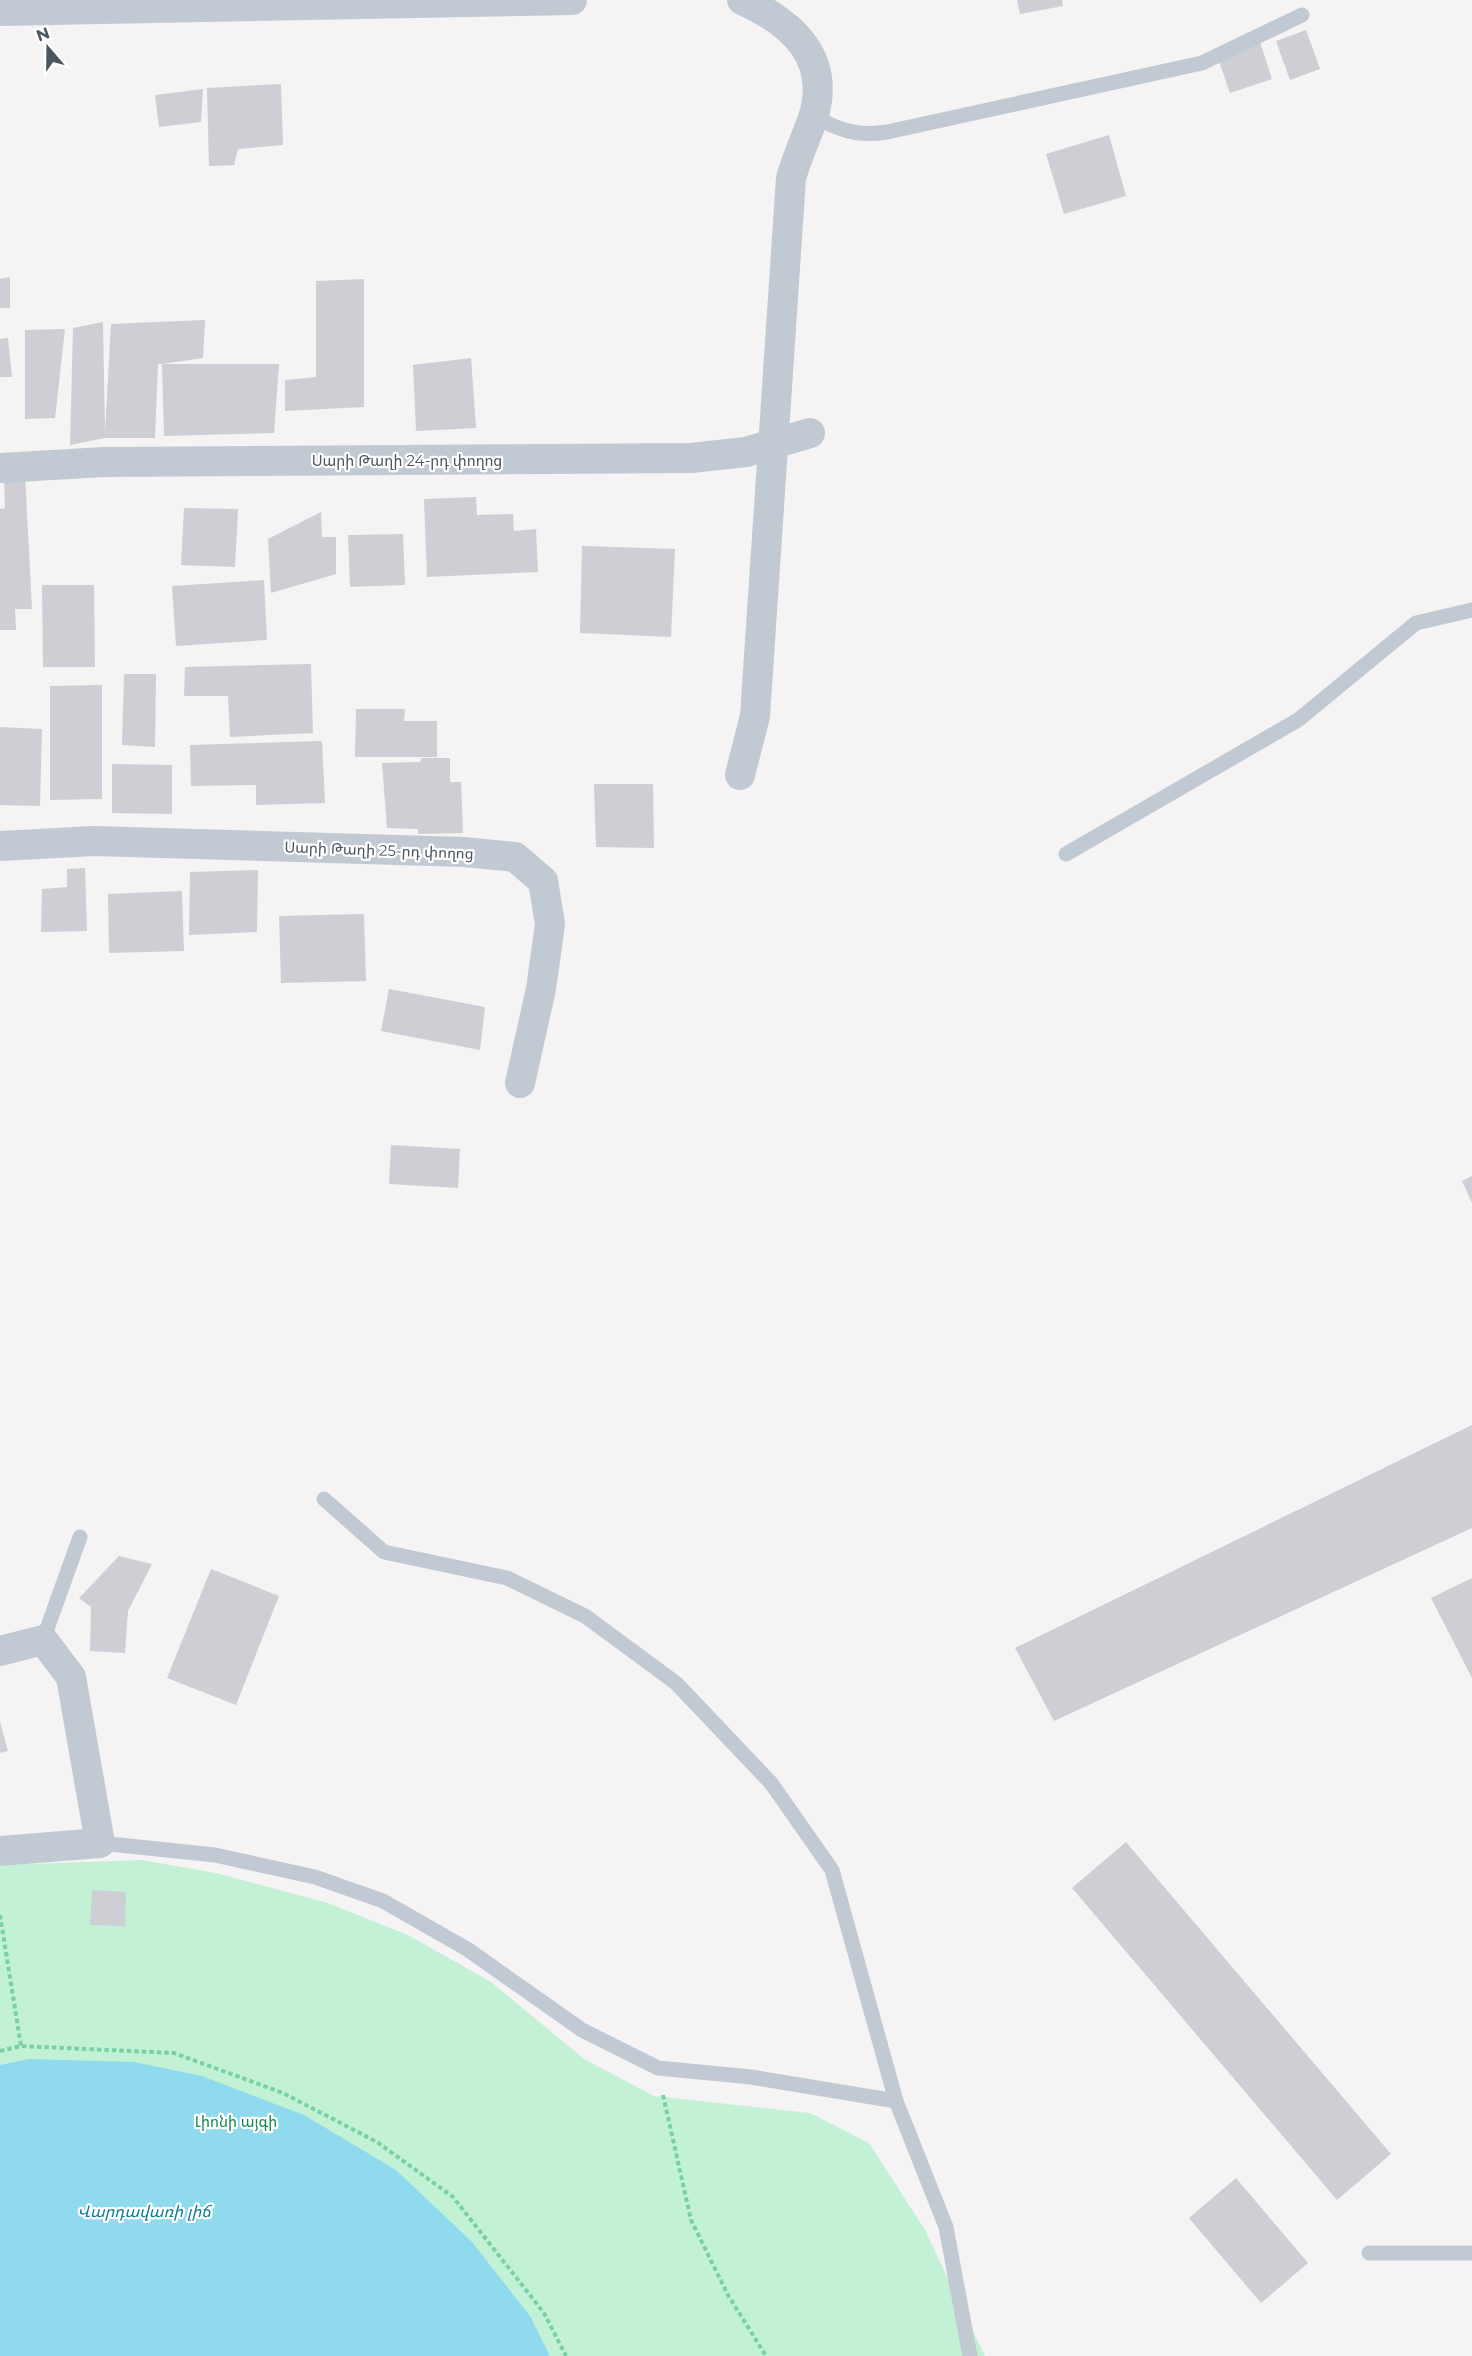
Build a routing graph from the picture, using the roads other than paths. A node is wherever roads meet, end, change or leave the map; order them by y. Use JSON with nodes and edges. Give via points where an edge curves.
{"nodes":[{"id":1,"x":572,"y":0,"type":"edge"},
{"id":2,"x":742,"y":0,"type":"edge"},
{"id":3,"x":0,"y":11,"type":"edge"},
{"id":4,"x":1302,"y":15,"type":"dead end"},
{"id":5,"x":813,"y":116,"type":"junction"},
{"id":6,"x":810,"y":433,"type":"dead end"},
{"id":7,"x":772,"y":444,"type":"junction"},
{"id":8,"x":0,"y":468,"type":"edge"},
{"id":9,"x":1472,"y":610,"type":"edge"},
{"id":10,"x":740,"y":775,"type":"dead end"},
{"id":11,"x":0,"y":846,"type":"edge"},
{"id":12,"x":1066,"y":854,"type":"dead end"},
{"id":13,"x":520,"y":1083,"type":"dead end"},
{"id":14,"x":324,"y":1499,"type":"dead end"},
{"id":15,"x":80,"y":1537,"type":"dead end"},
{"id":16,"x":43,"y":1640,"type":"junction"},
{"id":17,"x":0,"y":1651,"type":"edge"},
{"id":18,"x":100,"y":1843,"type":"junction"},
{"id":19,"x":0,"y":1851,"type":"edge"},
{"id":20,"x":896,"y":2101,"type":"junction"},
{"id":21,"x":1369,"y":2253,"type":"dead end"},
{"id":22,"x":1472,"y":2253,"type":"edge"},
{"id":23,"x":970,"y":2356,"type":"edge"}],
"edges":[{"from":1,"to":3,"type":"street"},
{"from":2,"to":5,"type":"street","via":[[784,22],[803,43],[812,61],[815,81]]},
{"from":4,"to":5,"type":"lane","via":[[1202,63],[887,132],[856,134]]},
{"from":5,"to":7,"type":"street","via":[[790,178]]},
{"from":6,"to":7,"type":"street","name":"Սարի Թաղի 24-րդ փողոց"},
{"from":7,"to":8,"type":"street","name":"Սարի Թաղի 24-րդ փողոց","via":[[746,452],[691,458],[104,462]]},
{"from":7,"to":10,"type":"street","via":[[755,716]]},
{"from":9,"to":12,"type":"lane","via":[[1416,622],[1298,720]]},
{"from":11,"to":13,"type":"street","name":"Սարի Թաղի 25-րդ փողոց","via":[[94,841],[348,847],[515,857],[543,881],[550,924],[541,989]]},
{"from":14,"to":20,"type":"lane","via":[[384,1552],[507,1578],[585,1616],[676,1683],[771,1783],[832,1870]]},
{"from":15,"to":16,"type":"lane"},
{"from":16,"to":17,"type":"street"},
{"from":16,"to":18,"type":"street","via":[[71,1677]]},
{"from":18,"to":19,"type":"street"},
{"from":18,"to":20,"type":"lane","via":[[215,1856],[315,1877],[384,1901],[466,1949],[582,2030],[658,2068],[751,2077]]},
{"from":20,"to":23,"type":"lane","via":[[945,2227]]},
{"from":21,"to":22,"type":"lane"}]}
